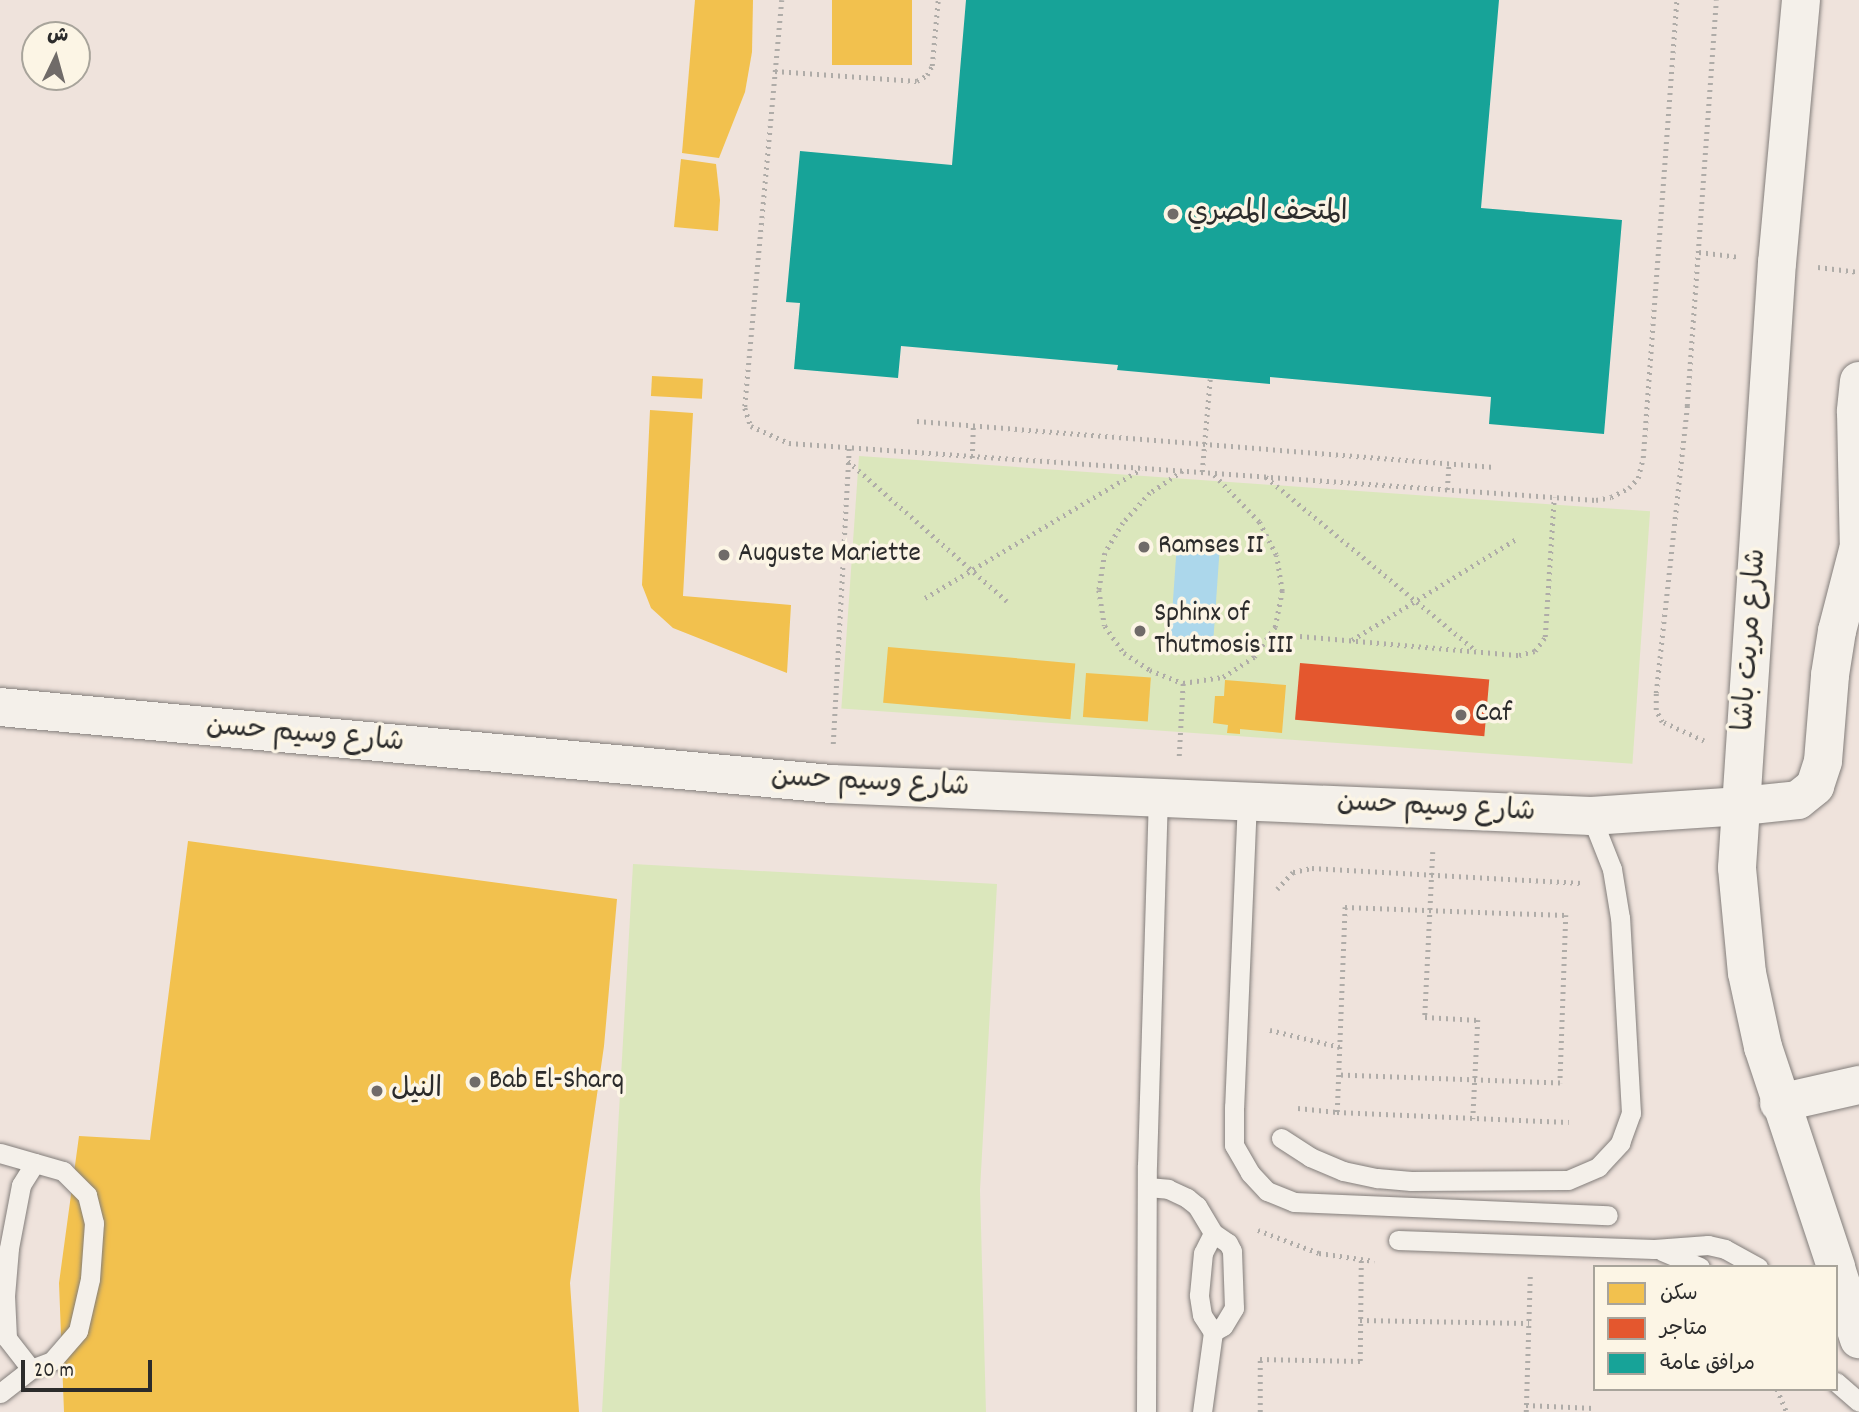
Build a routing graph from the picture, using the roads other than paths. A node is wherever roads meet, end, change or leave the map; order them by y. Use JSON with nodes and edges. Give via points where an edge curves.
{"nodes":[{"id":1,"x":1801,"y":0,"type":"edge"},
{"id":2,"x":1859,"y":381,"type":"edge"},
{"id":3,"x":1858,"y":550,"type":"edge"},
{"id":4,"x":1859,"y":556,"type":"edge"},
{"id":5,"x":0,"y":707,"type":"edge"},
{"id":6,"x":1168,"y":798,"type":"junction"},
{"id":7,"x":1247,"y":800,"type":"junction"},
{"id":8,"x":1742,"y":806,"type":"junction"},
{"id":9,"x":1591,"y":817,"type":"junction"},
{"id":10,"x":1859,"y":1085,"type":"edge"},
{"id":11,"x":1779,"y":1103,"type":"junction"},
{"id":12,"x":1282,"y":1138,"type":"dead end"},
{"id":13,"x":0,"y":1153,"type":"edge"},
{"id":14,"x":35,"y":1163,"type":"junction"},
{"id":15,"x":1147,"y":1187,"type":"junction"},
{"id":16,"x":1608,"y":1215,"type":"dead end"},
{"id":17,"x":1213,"y":1233,"type":"junction"},
{"id":18,"x":1398,"y":1240,"type":"dead end"},
{"id":19,"x":1654,"y":1249,"type":"junction"},
{"id":20,"x":1695,"y":1265,"type":"edge"},
{"id":21,"x":1754,"y":1265,"type":"edge"},
{"id":22,"x":1831,"y":1265,"type":"edge"},
{"id":23,"x":1838,"y":1284,"type":"edge"},
{"id":24,"x":1213,"y":1332,"type":"junction"},
{"id":25,"x":1859,"y":1339,"type":"edge"},
{"id":26,"x":31,"y":1369,"type":"junction"},
{"id":27,"x":1838,"y":1384,"type":"edge"},
{"id":28,"x":0,"y":1394,"type":"edge"},
{"id":29,"x":1859,"y":1402,"type":"edge"},
{"id":30,"x":1146,"y":1412,"type":"edge"},
{"id":31,"x":1202,"y":1412,"type":"edge"}],
"edges":[{"from":1,"to":8,"type":"main road","name":"شارع مريت باشا","via":[[1776,276]]},
{"from":2,"to":3,"type":"main road"},
{"from":3,"to":4,"type":"main road"},
{"from":3,"to":8,"type":"main road","name":"شارع وسيم حسن","via":[[1837,631],[1823,761],[1815,786],[1798,800]]},
{"from":5,"to":6,"type":"main road","name":"شارع وسيم حسن","via":[[832,784]]},
{"from":6,"to":7,"type":"main road","name":"شارع وسيم حسن"},
{"from":6,"to":15,"type":"lane"},
{"from":7,"to":9,"type":"main road","name":"شارع وسيم حسن"},
{"from":7,"to":16,"type":"lane","via":[[1234,1145],[1250,1173],[1267,1191],[1294,1202]]},
{"from":8,"to":9,"type":"main road","name":"شارع وسيم حسن"},
{"from":8,"to":11,"type":"main road","name":"شارع مريت باشا","via":[[1737,868],[1740,920],[1760,1035]]},
{"from":9,"to":12,"type":"lane","via":[[1612,869],[1620,918],[1631,1113],[1620,1143],[1598,1167],[1568,1180],[1400,1180],[1343,1171]]},
{"from":10,"to":11,"type":"main road"},
{"from":11,"to":22,"type":"main road","name":"شارع مريت باشا"},
{"from":13,"to":14,"type":"lane"},
{"from":14,"to":26,"type":"lane","via":[[21,1185],[5,1296],[7,1338]]},
{"from":14,"to":26,"type":"lane","via":[[63,1171],[87,1195],[94,1223],[90,1279],[78,1331],[52,1360]]},
{"from":15,"to":17,"type":"lane","via":[[1168,1189],[1187,1198]]},
{"from":15,"to":30,"type":"lane"},
{"from":17,"to":24,"type":"lane","via":[[1203,1253],[1199,1295],[1202,1315]]},
{"from":17,"to":24,"type":"lane","via":[[1232,1251],[1234,1297],[1230,1318]]},
{"from":18,"to":19,"type":"lane"},
{"from":19,"to":20,"type":"lane"},
{"from":19,"to":21,"type":"lane","via":[[1708,1245]]},
{"from":23,"to":25,"type":"main road","name":"شارع مريت باشا"},
{"from":24,"to":31,"type":"lane"},
{"from":26,"to":28,"type":"lane"},
{"from":27,"to":29,"type":"lane"}]}
